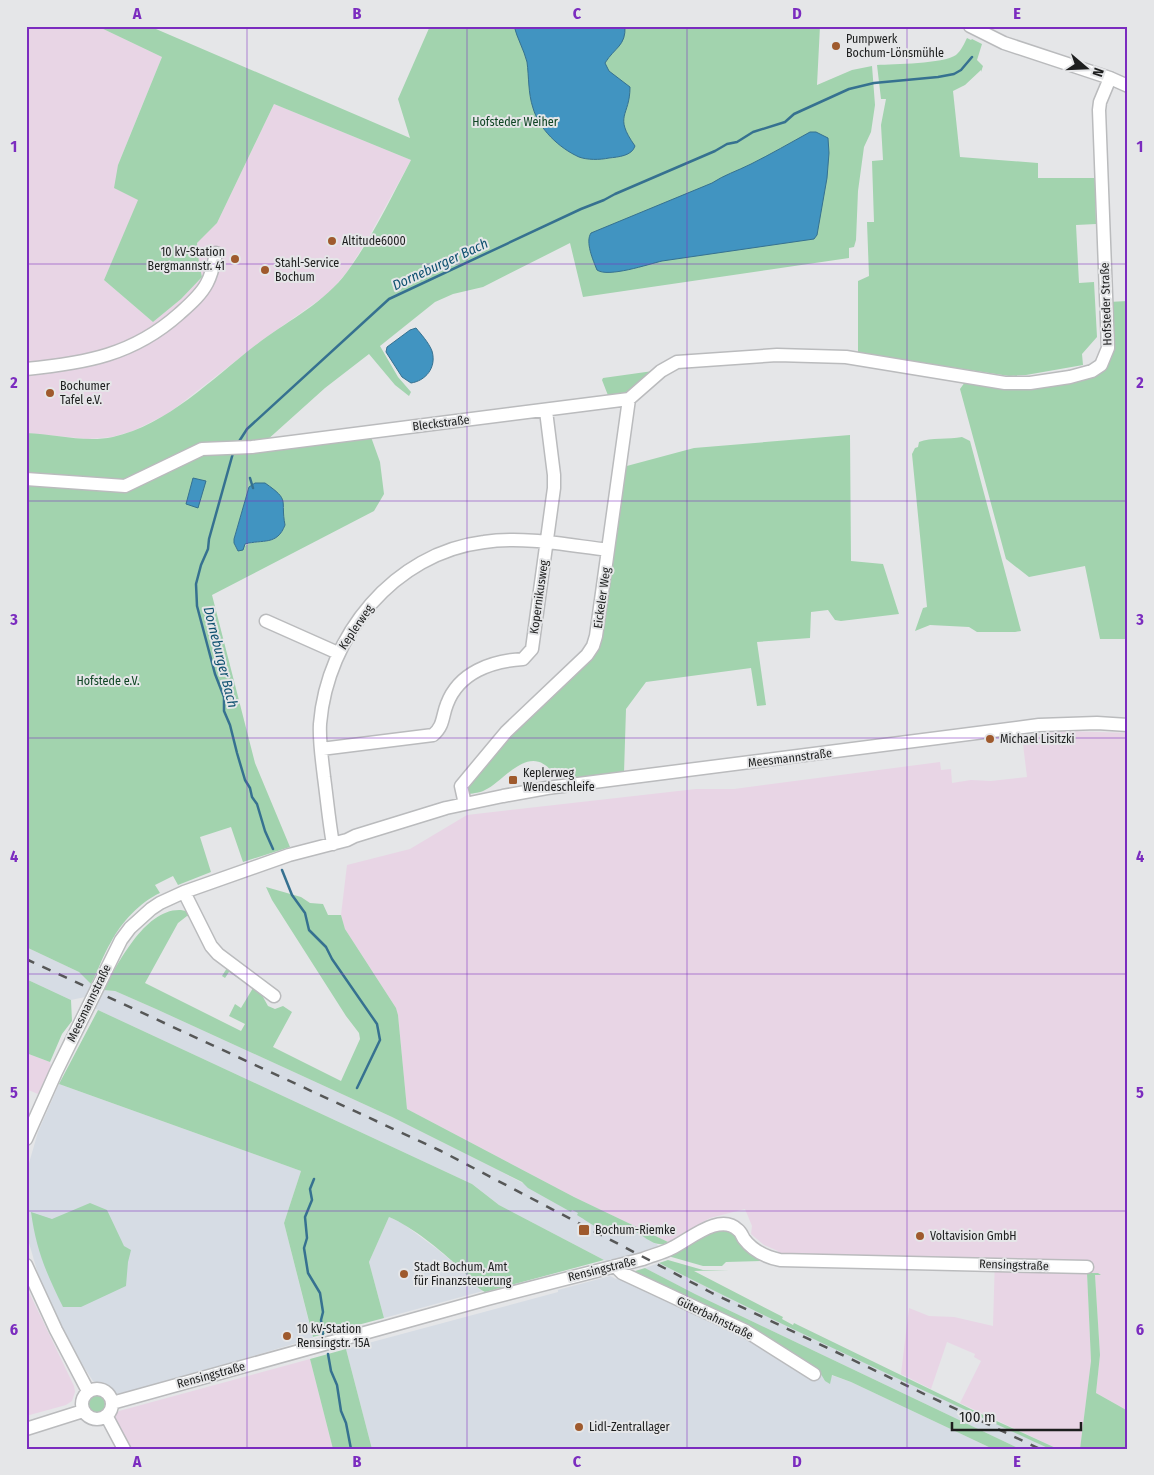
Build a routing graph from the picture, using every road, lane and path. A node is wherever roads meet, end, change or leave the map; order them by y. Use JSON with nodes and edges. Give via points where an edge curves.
{"nodes":[{"id":1,"x":970,"y":26,"type":"edge"},
{"id":2,"x":1110,"y":78,"type":"junction"},
{"id":3,"x":1128,"y":86,"type":"edge"},
{"id":4,"x":216,"y":253,"type":"dead end"},
{"id":5,"x":26,"y":369,"type":"edge"},
{"id":6,"x":629,"y":399,"type":"junction"},
{"id":7,"x":546,"y":411,"type":"junction"},
{"id":8,"x":26,"y":479,"type":"edge"},
{"id":9,"x":546,"y":542,"type":"junction"},
{"id":10,"x":608,"y":550,"type":"junction"},
{"id":11,"x":266,"y":621,"type":"dead end"},
{"id":12,"x":338,"y":653,"type":"junction"},
{"id":13,"x":1128,"y":725,"type":"edge"},
{"id":14,"x":321,"y":750,"type":"junction"},
{"id":15,"x":460,"y":806,"type":"junction"},
{"id":16,"x":333,"y":844,"type":"junction"},
{"id":17,"x":184,"y":892,"type":"junction"},
{"id":18,"x":274,"y":996,"type":"dead end"},
{"id":19,"x":26,"y":1138,"type":"edge"},
{"id":20,"x":26,"y":1265,"type":"edge"},
{"id":21,"x":615,"y":1266,"type":"junction"},
{"id":22,"x":1087,"y":1267,"type":"dead end"},
{"id":23,"x":814,"y":1374,"type":"dead end"},
{"id":24,"x":88,"y":1391,"type":"junction"},
{"id":25,"x":112,"y":1402,"type":"junction"},
{"id":26,"x":83,"y":1411,"type":"junction"},
{"id":27,"x":107,"y":1417,"type":"junction"},
{"id":28,"x":26,"y":1429,"type":"edge"},
{"id":29,"x":124,"y":1449,"type":"edge"}],
"edges":[{"from":1,"to":2,"type":"street","via":[[1004,43]]},
{"from":2,"to":3,"type":"street"},
{"from":2,"to":6,"type":"street","name":"Hofsteder Straße","via":[[1099,110],[1108,348],[1101,365],[1070,377],[1004,383],[851,358],[777,354],[676,362]]},
{"from":4,"to":5,"type":"street","via":[[209,281],[203,289],[172,321],[148,337],[124,350],[90,360]]},
{"from":6,"to":7,"type":"street","name":"Bleckstraße"},
{"from":6,"to":10,"type":"street","name":"Eickeler Weg"},
{"from":7,"to":8,"type":"street","name":"Bleckstraße","via":[[252,447],[202,449],[125,486]]},
{"from":7,"to":9,"type":"street","name":"Kopernikusweg","via":[[554,475]]},
{"from":9,"to":10,"type":"street","name":"Keplerweg"},
{"from":9,"to":12,"type":"street","name":"Keplerweg","via":[[484,542],[457,547],[433,557],[382,591],[363,612]]},
{"from":9,"to":14,"type":"street","name":"Kopernikusweg","via":[[532,649],[523,658],[492,664],[466,678],[447,702],[440,729],[433,735]]},
{"from":10,"to":15,"type":"street","name":"Eickeler Weg","via":[[593,646],[506,732],[461,786]]},
{"from":11,"to":12,"type":"street"},
{"from":12,"to":14,"type":"street","name":"Keplerweg","via":[[324,700]]},
{"from":13,"to":15,"type":"street","name":"Meesmannstraße","via":[[1040,725],[547,788]]},
{"from":14,"to":16,"type":"street","name":"Keplerweg"},
{"from":15,"to":16,"type":"street","name":"Meesmannstraße"},
{"from":16,"to":17,"type":"street","name":"Meesmannstraße","via":[[289,855]]},
{"from":17,"to":18,"type":"street","via":[[218,954]]},
{"from":17,"to":19,"type":"street","name":"Meesmannstraße","via":[[151,909],[121,940]]},
{"from":20,"to":24,"type":"street"},
{"from":21,"to":22,"type":"street","name":"Rensingstraße","via":[[664,1252],[707,1228],[724,1224],[739,1230],[755,1250],[780,1260]]},
{"from":21,"to":23,"type":"street","name":"Güterbahnstraße","via":[[622,1273],[746,1331]]},
{"from":21,"to":25,"type":"street","name":"Rensingstraße"},
{"from":24,"to":25,"type":"street","via":[[103,1390]]},
{"from":24,"to":26,"type":"street","via":[[82,1400]]},
{"from":25,"to":27,"type":"street"},
{"from":26,"to":27,"type":"street","via":[[92,1419]]},
{"from":26,"to":28,"type":"street"},
{"from":27,"to":29,"type":"street"}]}
